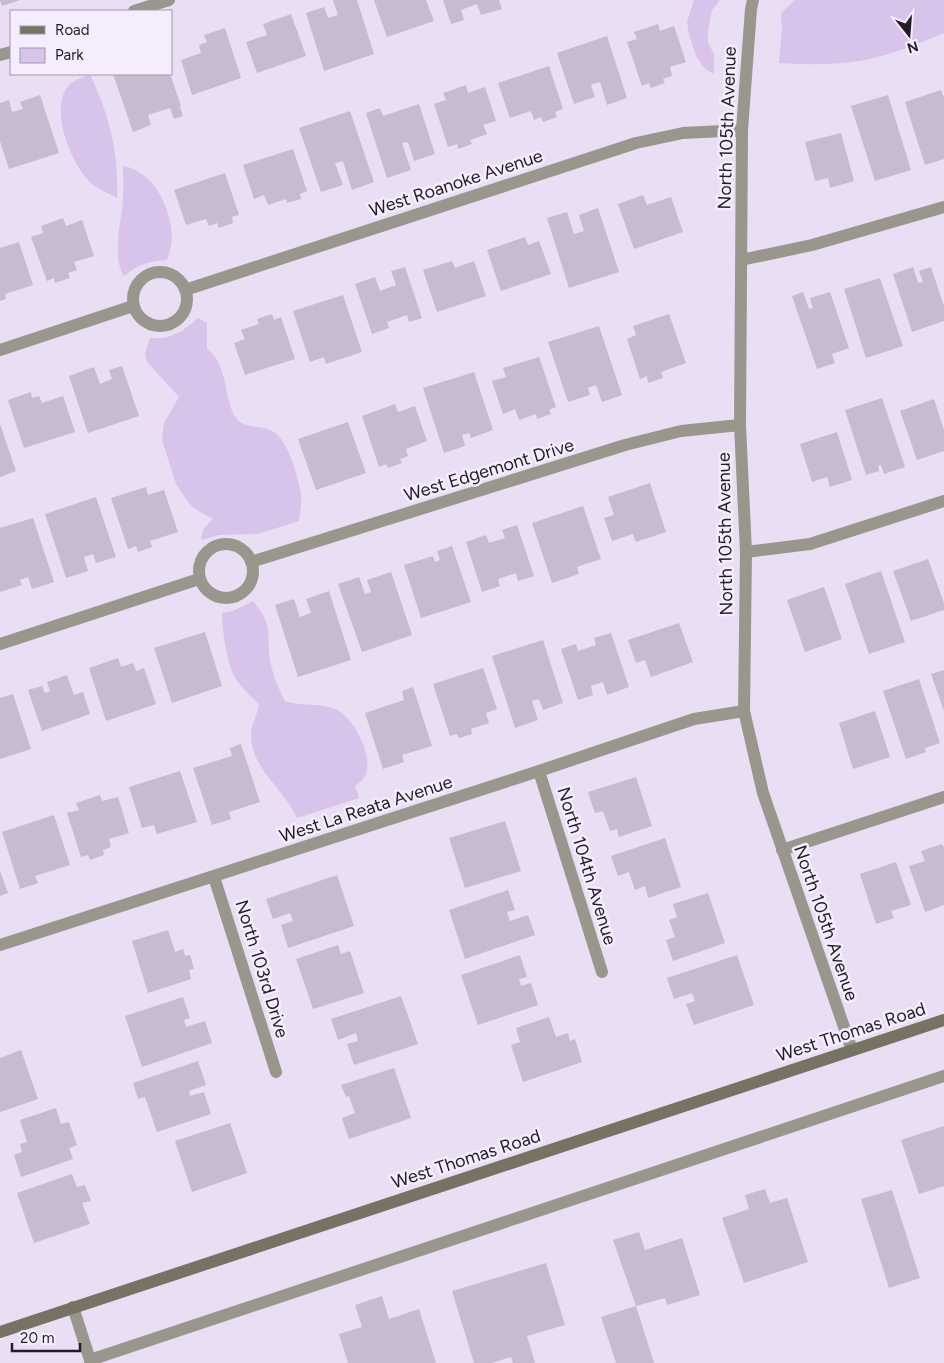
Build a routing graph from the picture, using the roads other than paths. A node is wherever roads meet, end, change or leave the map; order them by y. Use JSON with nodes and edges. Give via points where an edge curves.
{"nodes":[{"id":1,"x":168,"y":0,"type":"edge"},
{"id":2,"x":753,"y":0,"type":"edge"},
{"id":3,"x":137,"y":10,"type":"edge"},
{"id":4,"x":742,"y":130,"type":"junction"},
{"id":5,"x":944,"y":207,"type":"edge"},
{"id":6,"x":740,"y":260,"type":"junction"},
{"id":7,"x":185,"y":290,"type":"junction"},
{"id":8,"x":134,"y":306,"type":"junction"},
{"id":9,"x":0,"y":350,"type":"edge"},
{"id":10,"x":740,"y":425,"type":"junction"},
{"id":11,"x":944,"y":501,"type":"edge"},
{"id":12,"x":746,"y":552,"type":"junction"},
{"id":13,"x":251,"y":562,"type":"junction"},
{"id":14,"x":199,"y":579,"type":"junction"},
{"id":15,"x":0,"y":644,"type":"edge"},
{"id":16,"x":744,"y":711,"type":"junction"},
{"id":17,"x":539,"y":772,"type":"junction"},
{"id":18,"x":944,"y":797,"type":"edge"},
{"id":19,"x":782,"y":850,"type":"junction"},
{"id":20,"x":214,"y":877,"type":"junction"},
{"id":21,"x":0,"y":945,"type":"edge"},
{"id":22,"x":602,"y":972,"type":"dead end"},
{"id":23,"x":944,"y":1020,"type":"edge"},
{"id":24,"x":852,"y":1050,"type":"junction"},
{"id":25,"x":276,"y":1072,"type":"dead end"},
{"id":26,"x":944,"y":1076,"type":"edge"},
{"id":27,"x":74,"y":1307,"type":"junction"},
{"id":28,"x":0,"y":1332,"type":"edge"},
{"id":29,"x":91,"y":1362,"type":"edge"}],
"edges":[{"from":1,"to":3,"type":"street"},
{"from":2,"to":4,"type":"street","name":"North 105th Avenue"},
{"from":4,"to":6,"type":"street","name":"North 105th Avenue"},
{"from":4,"to":7,"type":"street","name":"West Roanoke Avenue","via":[[682,133],[636,142]]},
{"from":5,"to":6,"type":"street","via":[[812,245]]},
{"from":6,"to":10,"type":"street","name":"North 105th Avenue"},
{"from":7,"to":8,"type":"street","via":[[174,276],[156,272],[147,275],[134,288]]},
{"from":7,"to":8,"type":"street","via":[[186,306],[182,314],[168,324],[151,324],[137,314]]},
{"from":8,"to":9,"type":"street"},
{"from":10,"to":12,"type":"street","name":"North 105th Avenue"},
{"from":10,"to":13,"type":"street","name":"West Edgemont Drive","via":[[681,431],[625,445]]},
{"from":11,"to":12,"type":"street","via":[[810,544]]},
{"from":12,"to":16,"type":"street","name":"North 105th Avenue"},
{"from":13,"to":14,"type":"street","via":[[235,546],[223,544],[203,556]]},
{"from":13,"to":14,"type":"street","via":[[253,573],[246,589],[230,598],[211,594]]},
{"from":14,"to":15,"type":"street"},
{"from":16,"to":17,"type":"street","name":"West La Reata Avenue","via":[[694,720]]},
{"from":16,"to":19,"type":"street","name":"North 105th Avenue","via":[[763,793]]},
{"from":17,"to":20,"type":"street","name":"West La Reata Avenue"},
{"from":17,"to":22,"type":"street","name":"North 104th Avenue"},
{"from":18,"to":19,"type":"street"},
{"from":19,"to":24,"type":"street","name":"North 105th Avenue"},
{"from":20,"to":21,"type":"street","name":"West La Reata Avenue"},
{"from":20,"to":25,"type":"street","name":"North 103rd Drive"},
{"from":23,"to":24,"type":"main road","name":"West Thomas Road"},
{"from":24,"to":27,"type":"main road","name":"West Thomas Road"},
{"from":26,"to":29,"type":"street"},
{"from":27,"to":28,"type":"main road","name":"West Thomas Road"},
{"from":27,"to":29,"type":"street"}]}
